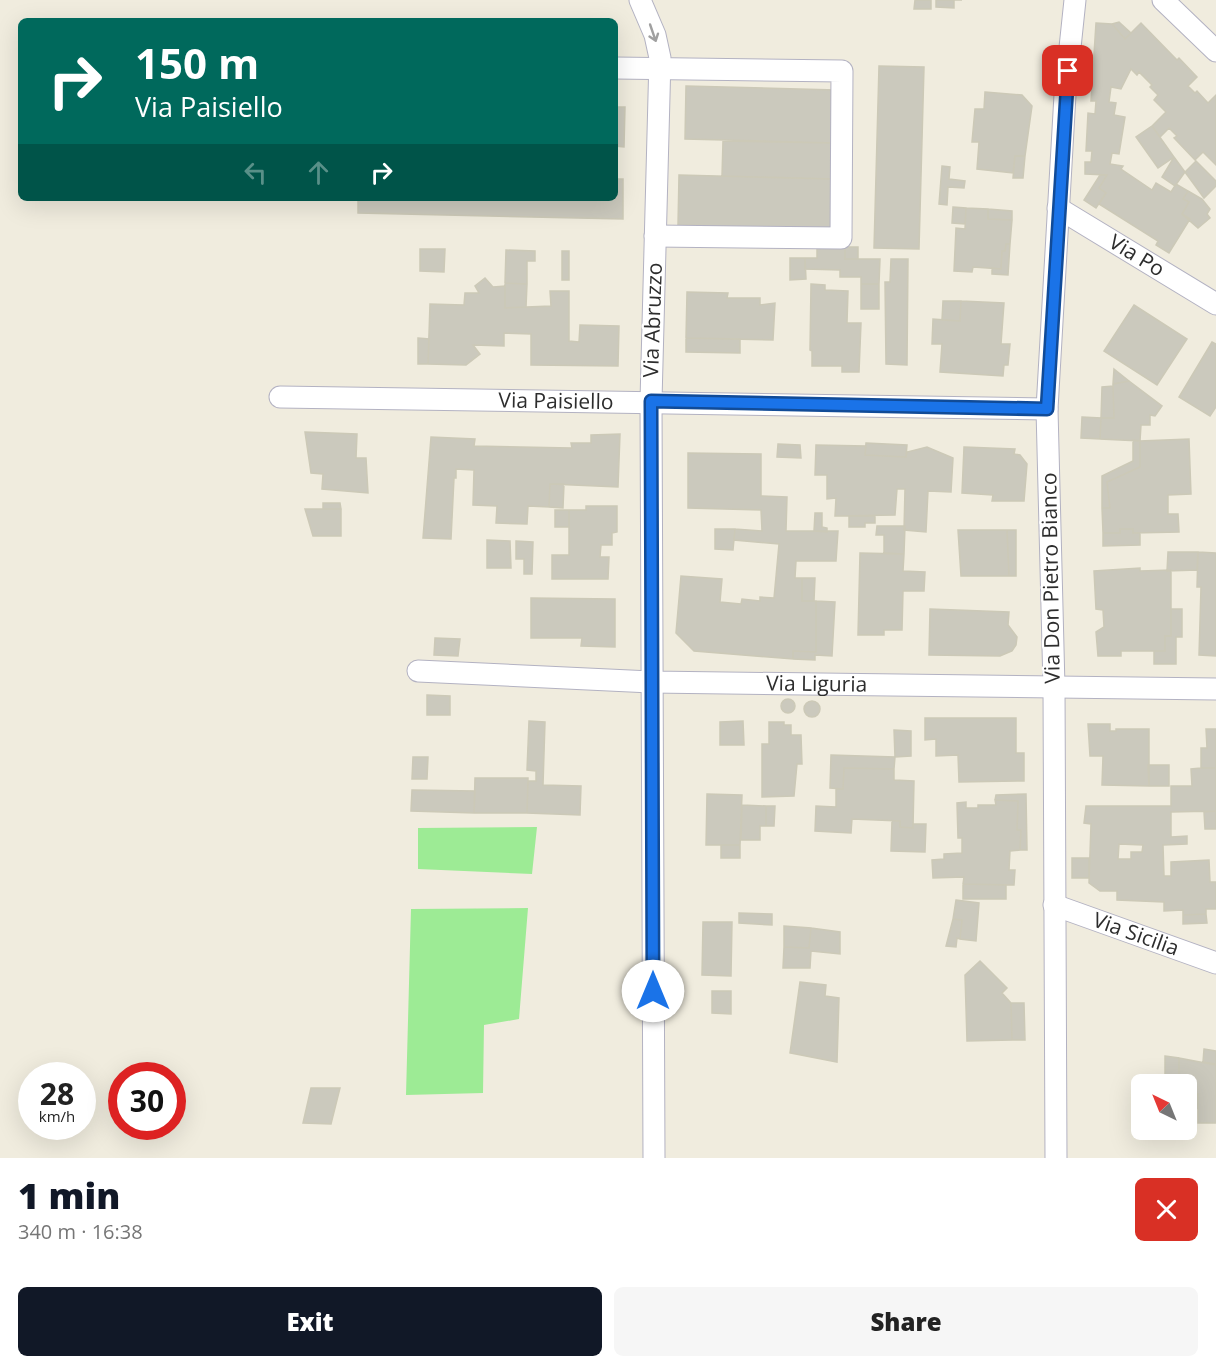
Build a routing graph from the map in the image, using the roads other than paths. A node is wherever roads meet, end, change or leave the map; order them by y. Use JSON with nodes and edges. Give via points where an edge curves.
{"nodes":[{"id":1,"x":640,"y":0,"type":"edge"},
{"id":2,"x":1075,"y":0,"type":"edge"},
{"id":3,"x":1163,"y":0,"type":"edge"},
{"id":4,"x":1216,"y":51,"type":"edge"},
{"id":5,"x":660,"y":67,"type":"junction"},
{"id":6,"x":618,"y":68,"type":"edge"},
{"id":7,"x":1058,"y":208,"type":"junction"},
{"id":8,"x":655,"y":236,"type":"junction"},
{"id":9,"x":1216,"y":304,"type":"edge"},
{"id":10,"x":280,"y":397,"type":"dead end"},
{"id":11,"x":651,"y":401,"type":"junction"},
{"id":12,"x":1047,"y":409,"type":"junction"},
{"id":13,"x":418,"y":671,"type":"dead end"},
{"id":14,"x":651,"y":681,"type":"junction"},
{"id":15,"x":1054,"y":687,"type":"junction"},
{"id":16,"x":1216,"y":689,"type":"edge"},
{"id":17,"x":1054,"y":905,"type":"junction"},
{"id":18,"x":1216,"y":963,"type":"edge"},
{"id":19,"x":654,"y":1158,"type":"edge"},
{"id":20,"x":1056,"y":1158,"type":"edge"}],
"edges":[{"from":1,"to":5,"type":"street","name":"Via Abruzzo","one_way":true,"via":[[655,35]]},
{"from":2,"to":7,"type":"street","name":"Via Don Pietro Bianco"},
{"from":3,"to":4,"type":"street"},
{"from":5,"to":6,"type":"street"},
{"from":5,"to":8,"type":"street","name":"Via Abruzzo"},
{"from":5,"to":8,"type":"street","via":[[842,71],[841,238]]},
{"from":7,"to":9,"type":"street","name":"Via Po"},
{"from":7,"to":12,"type":"street","name":"Via Don Pietro Bianco"},
{"from":8,"to":11,"type":"street","name":"Via Abruzzo"},
{"from":10,"to":11,"type":"street","name":"Via Paisiello"},
{"from":11,"to":12,"type":"street","name":"Via Paisiello"},
{"from":11,"to":14,"type":"street","name":"Via Abruzzo"},
{"from":12,"to":15,"type":"street","name":"Via Don Pietro Bianco"},
{"from":13,"to":14,"type":"street","name":"Via Liguria"},
{"from":14,"to":15,"type":"street","name":"Via Liguria"},
{"from":14,"to":19,"type":"street","name":"Via Abruzzo"},
{"from":15,"to":16,"type":"street","name":"Via Liguria"},
{"from":15,"to":17,"type":"street","name":"Via Don Pietro Bianco"},
{"from":17,"to":18,"type":"street","name":"Via Sicilia"},
{"from":17,"to":20,"type":"street","name":"Via Don Pietro Bianco"}]}
